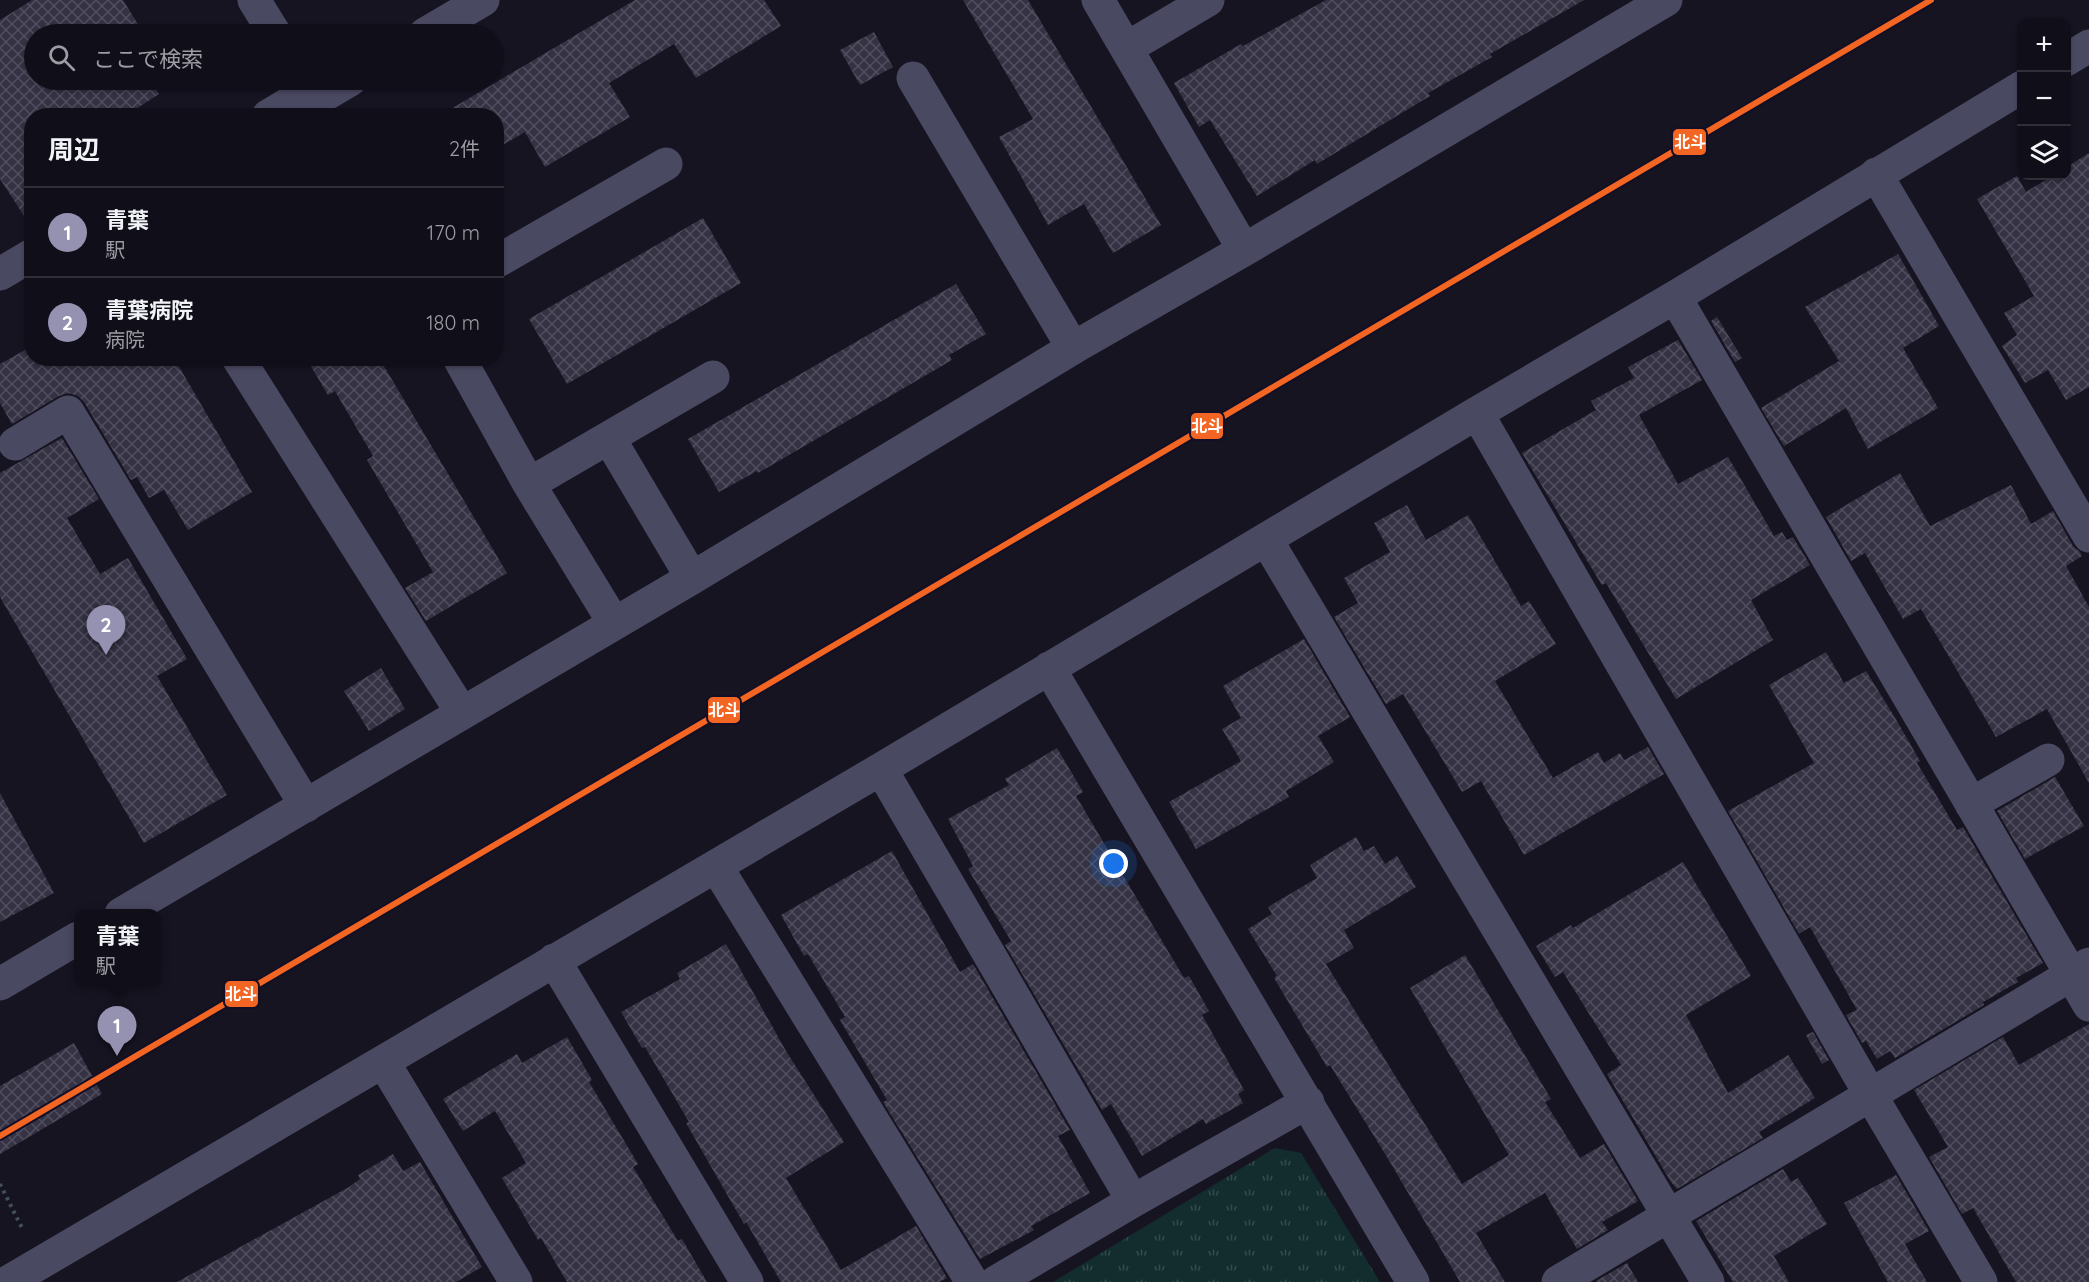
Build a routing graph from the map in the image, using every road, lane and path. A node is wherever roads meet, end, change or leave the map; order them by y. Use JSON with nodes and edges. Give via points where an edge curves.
{"nodes":[{"id":1,"x":254,"y":0,"type":"edge"},
{"id":2,"x":1098,"y":0,"type":"edge"},
{"id":3,"x":1208,"y":0,"type":"edge"},
{"id":4,"x":1666,"y":0,"type":"edge"},
{"id":5,"x":477,"y":2,"type":"edge"},
{"id":6,"x":269,"y":24,"type":"edge"},
{"id":7,"x":441,"y":24,"type":"edge"},
{"id":8,"x":2089,"y":47,"type":"edge"},
{"id":9,"x":1127,"y":48,"type":"junction"},
{"id":10,"x":2071,"y":58,"type":"edge"},
{"id":11,"x":913,"y":78,"type":"dead end"},
{"id":12,"x":327,"y":90,"type":"edge"},
{"id":13,"x":2017,"y":90,"type":"edge"},
{"id":14,"x":313,"y":96,"type":"edge"},
{"id":15,"x":286,"y":108,"type":"edge"},
{"id":16,"x":666,"y":164,"type":"dead end"},
{"id":17,"x":1876,"y":174,"type":"junction"},
{"id":18,"x":1244,"y":250,"type":"junction"},
{"id":19,"x":504,"y":257,"type":"edge"},
{"id":20,"x":24,"y":260,"type":"edge"},
{"id":21,"x":0,"y":274,"type":"edge"},
{"id":22,"x":1675,"y":297,"type":"junction"},
{"id":23,"x":1073,"y":348,"type":"junction"},
{"id":24,"x":243,"y":366,"type":"edge"},
{"id":25,"x":463,"y":366,"type":"edge"},
{"id":26,"x":713,"y":377,"type":"dead end"},
{"id":27,"x":1477,"y":413,"type":"junction"},
{"id":28,"x":609,"y":438,"type":"junction"},
{"id":29,"x":15,"y":444,"type":"dead end"},
{"id":30,"x":529,"y":484,"type":"junction"},
{"id":31,"x":2089,"y":537,"type":"edge"},
{"id":32,"x":1266,"y":539,"type":"junction"},
{"id":33,"x":692,"y":578,"type":"junction"},
{"id":34,"x":614,"y":623,"type":"junction"},
{"id":35,"x":1049,"y":668,"type":"junction"},
{"id":36,"x":462,"y":713,"type":"junction"},
{"id":37,"x":2049,"y":760,"type":"dead end"},
{"id":38,"x":881,"y":769,"type":"junction"},
{"id":39,"x":1971,"y":804,"type":"junction"},
{"id":40,"x":306,"y":806,"type":"junction"},
{"id":41,"x":716,"y":866,"type":"junction"},
{"id":42,"x":130,"y":909,"type":"edge"},
{"id":43,"x":74,"y":940,"type":"edge"},
{"id":44,"x":554,"y":960,"type":"junction"},
{"id":45,"x":2080,"y":969,"type":"edge"},
{"id":46,"x":0,"y":984,"type":"edge"},
{"id":47,"x":2089,"y":1005,"type":"edge"},
{"id":48,"x":384,"y":1063,"type":"junction"},
{"id":49,"x":1870,"y":1094,"type":"junction"},
{"id":50,"x":1308,"y":1102,"type":"junction"},
{"id":51,"x":0,"y":1184,"type":"edge"},
{"id":52,"x":1133,"y":1201,"type":"junction"},
{"id":53,"x":1669,"y":1216,"type":"junction"},
{"id":54,"x":27,"y":1237,"type":"dead end"},
{"id":55,"x":8,"y":1282,"type":"edge"},
{"id":56,"x":516,"y":1282,"type":"edge"},
{"id":57,"x":747,"y":1282,"type":"edge"},
{"id":58,"x":972,"y":1282,"type":"edge"},
{"id":59,"x":996,"y":1282,"type":"edge"},
{"id":60,"x":1413,"y":1282,"type":"edge"},
{"id":61,"x":1558,"y":1282,"type":"edge"},
{"id":62,"x":1708,"y":1282,"type":"edge"},
{"id":63,"x":1981,"y":1282,"type":"edge"}],
"edges":[{"from":1,"to":6,"type":"street"},
{"from":2,"to":9,"type":"street"},
{"from":3,"to":9,"type":"street"},
{"from":4,"to":18,"type":"street"},
{"from":5,"to":7,"type":"street"},
{"from":8,"to":10,"type":"street"},
{"from":9,"to":18,"type":"street"},
{"from":11,"to":23,"type":"street"},
{"from":12,"to":14,"type":"street"},
{"from":13,"to":17,"type":"street"},
{"from":14,"to":15,"type":"street"},
{"from":16,"to":19,"type":"street"},
{"from":17,"to":22,"type":"street"},
{"from":17,"to":31,"type":"street"},
{"from":18,"to":23,"type":"street"},
{"from":20,"to":21,"type":"street"},
{"from":22,"to":27,"type":"street"},
{"from":22,"to":39,"type":"street"},
{"from":23,"to":33,"type":"street"},
{"from":24,"to":36,"type":"street"},
{"from":25,"to":30,"type":"street"},
{"from":26,"to":28,"type":"street"},
{"from":27,"to":32,"type":"street"},
{"from":27,"to":49,"type":"street"},
{"from":28,"to":30,"type":"street"},
{"from":28,"to":33,"type":"street"},
{"from":29,"to":40,"type":"street","via":[[68,412]]},
{"from":30,"to":34,"type":"street"},
{"from":32,"to":35,"type":"street"},
{"from":32,"to":53,"type":"street"},
{"from":33,"to":34,"type":"street"},
{"from":34,"to":36,"type":"street"},
{"from":35,"to":38,"type":"street"},
{"from":35,"to":50,"type":"street"},
{"from":36,"to":40,"type":"street"},
{"from":37,"to":39,"type":"street"},
{"from":38,"to":41,"type":"street"},
{"from":38,"to":52,"type":"street"},
{"from":39,"to":45,"type":"street"},
{"from":40,"to":42,"type":"street"},
{"from":41,"to":44,"type":"street"},
{"from":41,"to":58,"type":"street"},
{"from":43,"to":46,"type":"street"},
{"from":44,"to":48,"type":"street"},
{"from":44,"to":57,"type":"street"},
{"from":45,"to":47,"type":"street"},
{"from":45,"to":49,"type":"street"},
{"from":48,"to":55,"type":"street"},
{"from":48,"to":56,"type":"street"},
{"from":49,"to":53,"type":"street"},
{"from":49,"to":63,"type":"street"},
{"from":50,"to":52,"type":"street"},
{"from":50,"to":60,"type":"street"},
{"from":51,"to":54,"type":"path"},
{"from":52,"to":59,"type":"street"},
{"from":53,"to":61,"type":"street"},
{"from":53,"to":62,"type":"street"}]}
